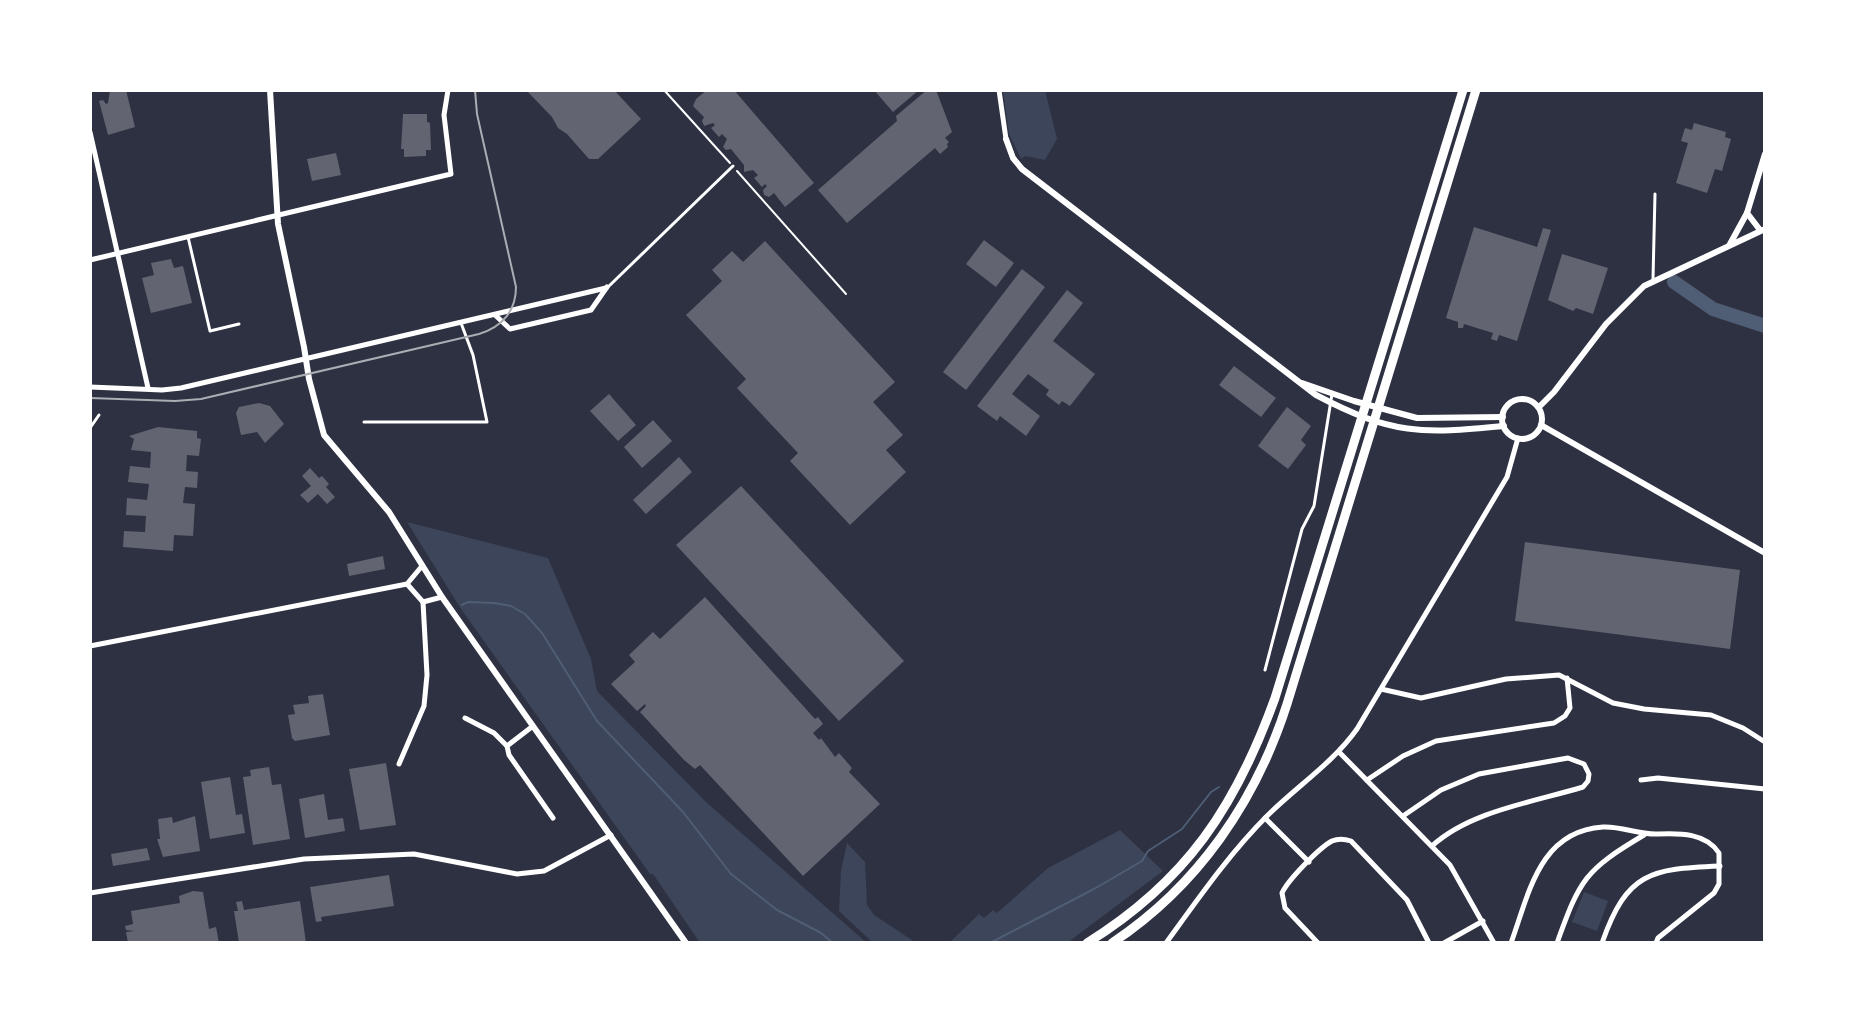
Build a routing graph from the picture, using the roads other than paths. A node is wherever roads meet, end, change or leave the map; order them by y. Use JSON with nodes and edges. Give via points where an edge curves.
{"nodes":[{"id":1,"x":270,"y":90,"type":"edge"},
{"id":2,"x":448,"y":90,"type":"edge"},
{"id":3,"x":999,"y":90,"type":"edge"},
{"id":4,"x":1463,"y":90,"type":"edge"},
{"id":5,"x":1476,"y":90,"type":"edge"},
{"id":6,"x":90,"y":132,"type":"edge"},
{"id":7,"x":1006,"y":139,"type":"joint"},
{"id":8,"x":1765,"y":154,"type":"edge"},
{"id":9,"x":733,"y":166,"type":"road end"},
{"id":10,"x":1655,"y":194,"type":"dead end"},
{"id":11,"x":1747,"y":213,"type":"junction"},
{"id":12,"x":277,"y":216,"type":"junction"},
{"id":13,"x":1762,"y":229,"type":"edge"},
{"id":14,"x":188,"y":237,"type":"junction"},
{"id":15,"x":1730,"y":244,"type":"junction"},
{"id":16,"x":117,"y":253,"type":"junction"},
{"id":17,"x":90,"y":260,"type":"edge"},
{"id":18,"x":1653,"y":279,"type":"junction"},
{"id":19,"x":607,"y":287,"type":"junction"},
{"id":20,"x":495,"y":315,"type":"junction"},
{"id":21,"x":461,"y":323,"type":"junction"},
{"id":22,"x":239,"y":324,"type":"dead end"},
{"id":23,"x":305,"y":359,"type":"junction"},
{"id":24,"x":1299,"y":382,"type":"junction"},
{"id":25,"x":90,"y":387,"type":"edge"},
{"id":26,"x":148,"y":389,"type":"junction"},
{"id":27,"x":1332,"y":394,"type":"junction"},
{"id":28,"x":1331,"y":403,"type":"junction"},
{"id":29,"x":1539,"y":407,"type":"junction"},
{"id":30,"x":99,"y":415,"type":"dead end"},
{"id":31,"x":1503,"y":417,"type":"junction"},
{"id":32,"x":364,"y":422,"type":"dead end"},
{"id":33,"x":1541,"y":425,"type":"junction"},
{"id":34,"x":1504,"y":426,"type":"junction"},
{"id":35,"x":90,"y":428,"type":"edge"},
{"id":36,"x":1518,"y":438,"type":"junction"},
{"id":37,"x":1765,"y":553,"type":"edge"},
{"id":38,"x":422,"y":566,"type":"junction"},
{"id":39,"x":407,"y":584,"type":"junction"},
{"id":40,"x":442,"y":597,"type":"junction"},
{"id":41,"x":423,"y":602,"type":"junction"},
{"id":42,"x":90,"y":646,"type":"edge"},
{"id":43,"x":1265,"y":670,"type":"dead end"},
{"id":44,"x":1566,"y":677,"type":"junction"},
{"id":45,"x":1381,"y":689,"type":"junction"},
{"id":46,"x":465,"y":718,"type":"dead end"},
{"id":47,"x":533,"y":726,"type":"junction"},
{"id":48,"x":1765,"y":742,"type":"edge"},
{"id":49,"x":507,"y":746,"type":"junction"},
{"id":50,"x":1340,"y":753,"type":"junction"},
{"id":51,"x":399,"y":764,"type":"dead end"},
{"id":52,"x":1367,"y":780,"type":"junction"},
{"id":53,"x":1641,"y":780,"type":"dead end"},
{"id":54,"x":1765,"y":789,"type":"edge"},
{"id":55,"x":1403,"y":816,"type":"junction"},
{"id":56,"x":553,"y":818,"type":"dead end"},
{"id":57,"x":1265,"y":818,"type":"junction"},
{"id":58,"x":612,"y":834,"type":"junction"},
{"id":59,"x":1645,"y":835,"type":"junction"},
{"id":60,"x":1432,"y":846,"type":"junction"},
{"id":61,"x":1309,"y":862,"type":"junction"},
{"id":62,"x":1720,"y":866,"type":"junction"},
{"id":63,"x":90,"y":893,"type":"edge"},
{"id":64,"x":1483,"y":921,"type":"junction"},
{"id":65,"x":686,"y":943,"type":"edge"},
{"id":66,"x":1087,"y":943,"type":"edge"},
{"id":67,"x":1112,"y":943,"type":"edge"},
{"id":68,"x":1166,"y":943,"type":"edge"},
{"id":69,"x":1318,"y":943,"type":"edge"},
{"id":70,"x":1429,"y":943,"type":"edge"},
{"id":71,"x":1444,"y":943,"type":"edge"},
{"id":72,"x":1494,"y":943,"type":"edge"},
{"id":73,"x":1511,"y":943,"type":"edge"},
{"id":74,"x":1557,"y":943,"type":"edge"},
{"id":75,"x":1602,"y":943,"type":"edge"},
{"id":76,"x":1656,"y":943,"type":"edge"}],
"edges":[{"from":1,"to":12,"type":"street"},
{"from":2,"to":12,"type":"street","via":[[444,115],[451,174]]},
{"from":3,"to":7,"type":"street"},
{"from":4,"to":66,"type":"highway","via":[[1256,752],[1195,850],[1160,889]]},
{"from":5,"to":67,"type":"highway","via":[[1287,704],[1257,781],[1191,876]]},
{"from":6,"to":16,"type":"street"},
{"from":7,"to":24,"type":"street","via":[[1013,158],[1031,176]]},
{"from":8,"to":11,"type":"street"},
{"from":9,"to":19,"type":"lane"},
{"from":10,"to":18,"type":"lane"},
{"from":11,"to":13,"type":"street"},
{"from":11,"to":15,"type":"street"},
{"from":12,"to":14,"type":"street"},
{"from":12,"to":23,"type":"street"},
{"from":13,"to":15,"type":"street"},
{"from":14,"to":16,"type":"street"},
{"from":14,"to":22,"type":"lane","via":[[210,331]]},
{"from":15,"to":18,"type":"street"},
{"from":16,"to":17,"type":"street"},
{"from":16,"to":26,"type":"street"},
{"from":18,"to":29,"type":"street","via":[[1630,297]]},
{"from":19,"to":20,"type":"street"},
{"from":19,"to":20,"type":"street","via":[[591,310],[510,329]]},
{"from":20,"to":21,"type":"street"},
{"from":21,"to":23,"type":"street"},
{"from":21,"to":32,"type":"lane","via":[[487,422]]},
{"from":23,"to":26,"type":"street","via":[[181,388]]},
{"from":23,"to":38,"type":"street","via":[[324,435],[389,512]]},
{"from":24,"to":27,"type":"street"},
{"from":24,"to":28,"type":"street"},
{"from":25,"to":26,"type":"street"},
{"from":27,"to":28,"type":"lane"},
{"from":27,"to":31,"type":"street","via":[[1417,418]]},
{"from":28,"to":34,"type":"street","via":[[1410,431]]},
{"from":28,"to":43,"type":"lane","via":[[1314,506],[1302,529]]},
{"from":29,"to":31,"type":"street","via":[[1525,399],[1514,401]]},
{"from":29,"to":33,"type":"street"},
{"from":30,"to":35,"type":"lane"},
{"from":31,"to":34,"type":"street"},
{"from":33,"to":36,"type":"street","via":[[1535,434]]},
{"from":33,"to":37,"type":"street"},
{"from":34,"to":36,"type":"street"},
{"from":36,"to":45,"type":"street","via":[[1507,477]]},
{"from":38,"to":39,"type":"street"},
{"from":38,"to":40,"type":"street"},
{"from":39,"to":41,"type":"street"},
{"from":39,"to":42,"type":"street"},
{"from":40,"to":41,"type":"street"},
{"from":40,"to":47,"type":"street"},
{"from":41,"to":51,"type":"street","via":[[424,706]]},
{"from":44,"to":45,"type":"street","via":[[1506,679],[1421,698]]},
{"from":44,"to":48,"type":"street","via":[[1613,703],[1711,715]]},
{"from":44,"to":52,"type":"street","via":[[1570,708],[1554,723],[1436,741]]},
{"from":45,"to":50,"type":"street"},
{"from":46,"to":49,"type":"street"},
{"from":47,"to":49,"type":"street"},
{"from":47,"to":58,"type":"street"},
{"from":49,"to":56,"type":"street"},
{"from":50,"to":52,"type":"street"},
{"from":50,"to":57,"type":"street"},
{"from":52,"to":55,"type":"street"},
{"from":53,"to":54,"type":"street"},
{"from":55,"to":60,"type":"street"},
{"from":55,"to":60,"type":"street","via":[[1441,790],[1479,774],[1568,758],[1587,769],[1583,787],[1476,819],[1453,828]]},
{"from":57,"to":61,"type":"street"},
{"from":57,"to":68,"type":"street"},
{"from":58,"to":63,"type":"street","via":[[544,871],[517,874],[414,854],[304,859]]},
{"from":58,"to":65,"type":"street"},
{"from":59,"to":62,"type":"street","via":[[1697,836],[1719,853]]},
{"from":59,"to":73,"type":"street","via":[[1604,827],[1553,847],[1539,867]]},
{"from":59,"to":74,"type":"street","via":[[1592,871],[1576,891]]},
{"from":60,"to":64,"type":"street","via":[[1450,865]]},
{"from":61,"to":69,"type":"street","via":[[1284,888],[1281,899]]},
{"from":61,"to":70,"type":"street","via":[[1333,841],[1351,841],[1407,900]]},
{"from":62,"to":75,"type":"street","via":[[1641,879],[1616,906]]},
{"from":62,"to":76,"type":"street","via":[[1714,893]]},
{"from":64,"to":71,"type":"street"},
{"from":64,"to":72,"type":"street"}]}
